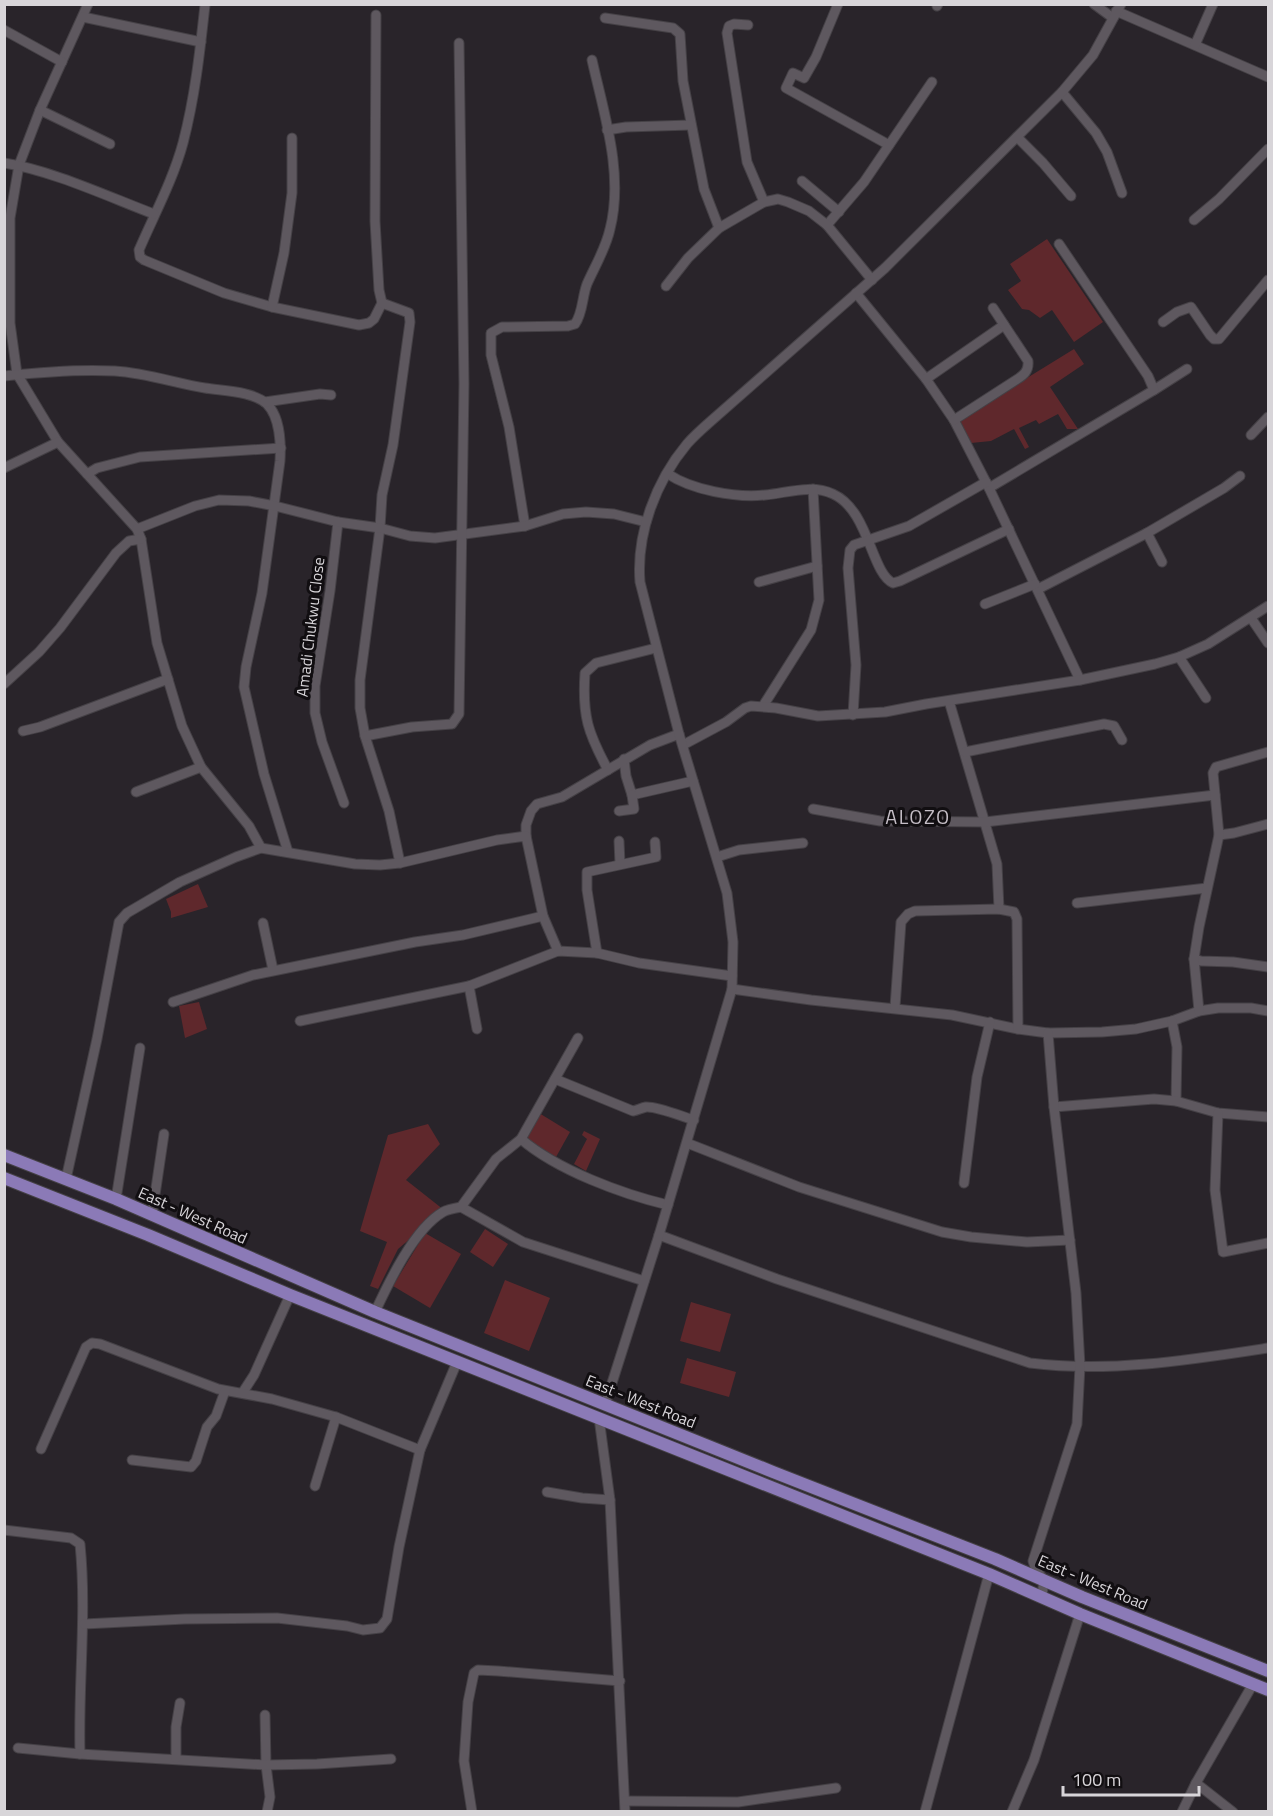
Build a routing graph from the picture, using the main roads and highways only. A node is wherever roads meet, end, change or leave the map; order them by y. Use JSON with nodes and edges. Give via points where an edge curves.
{"nodes":[{"id":1,"x":4,"y":1155,"type":"edge"},
{"id":2,"x":6,"y":1182,"type":"edge"},
{"id":3,"x":1269,"y":1671,"type":"edge"},
{"id":4,"x":1269,"y":1690,"type":"edge"}],
"edges":[{"from":1,"to":3,"type":"main road","name":"East - West Road","via":[[116,1199],[375,1312]]},
{"from":2,"to":4,"type":"main road","name":"East - West Road","via":[[148,1235]]}]}
